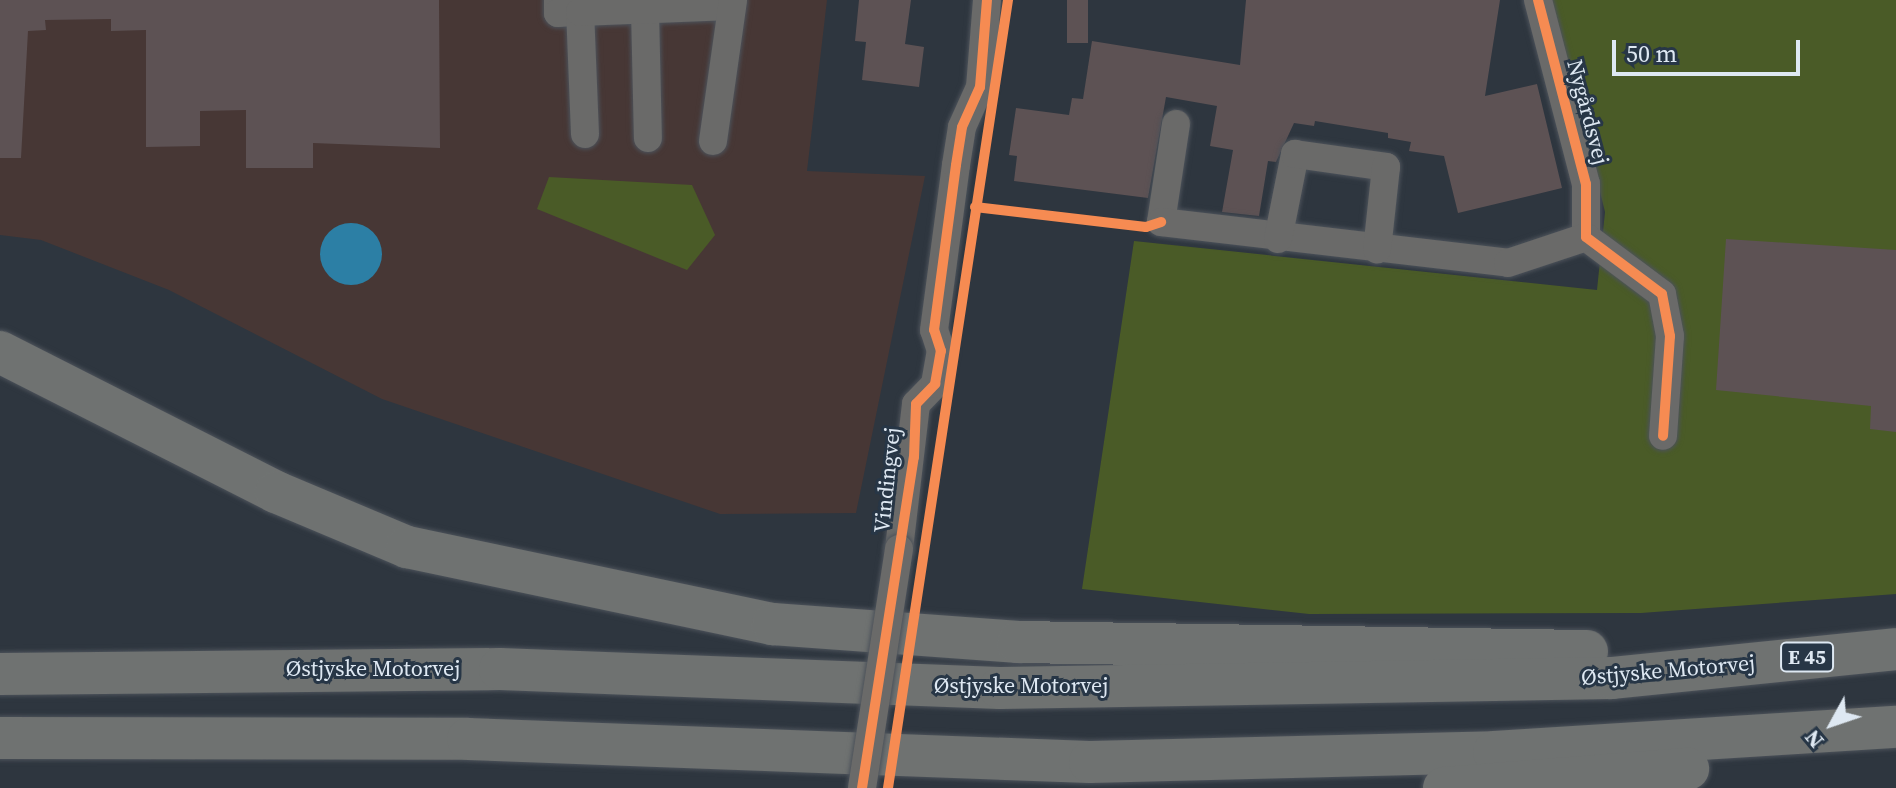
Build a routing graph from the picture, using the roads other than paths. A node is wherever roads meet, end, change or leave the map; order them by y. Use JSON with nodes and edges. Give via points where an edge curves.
{"nodes":[{"id":1,"x":987,"y":0,"type":"edge"},
{"id":2,"x":1538,"y":0,"type":"edge"},
{"id":3,"x":732,"y":3,"type":"edge"},
{"id":4,"x":569,"y":6,"type":"edge"},
{"id":5,"x":645,"y":10,"type":"junction"},
{"id":6,"x":1176,"y":124,"type":"dead end"},
{"id":7,"x":585,"y":134,"type":"dead end"},
{"id":8,"x":648,"y":138,"type":"dead end"},
{"id":9,"x":713,"y":141,"type":"dead end"},
{"id":10,"x":1586,"y":237,"type":"junction"},
{"id":11,"x":1278,"y":239,"type":"junction"},
{"id":12,"x":1377,"y":250,"type":"junction"},
{"id":13,"x":0,"y":352,"type":"edge"},
{"id":14,"x":1663,"y":436,"type":"dead end"},
{"id":15,"x":1896,"y":649,"type":"edge"},
{"id":16,"x":1719,"y":665,"type":"junction"},
{"id":17,"x":0,"y":674,"type":"edge"},
{"id":18,"x":1896,"y":727,"type":"edge"},
{"id":19,"x":1833,"y":734,"type":"junction"},
{"id":20,"x":0,"y":738,"type":"edge"},
{"id":21,"x":862,"y":788,"type":"edge"},
{"id":22,"x":1444,"y":788,"type":"edge"}],
"edges":[{"from":1,"to":21,"type":"street","name":"Vindingvej","bridge":true,"via":[[980,87],[962,127],[934,330],[941,351],[937,373],[916,404]]},
{"from":2,"to":10,"type":"street","name":"Nygårdsvej","via":[[1586,184]]},
{"from":3,"to":5,"type":"street"},
{"from":3,"to":9,"type":"street"},
{"from":4,"to":5,"type":"street"},
{"from":4,"to":7,"type":"street"},
{"from":5,"to":8,"type":"street"},
{"from":6,"to":11,"type":"street","via":[[1161,222]]},
{"from":10,"to":12,"type":"street","via":[[1508,263]]},
{"from":10,"to":14,"type":"street","via":[[1662,294],[1670,336]]},
{"from":11,"to":12,"type":"street"},
{"from":11,"to":12,"type":"street","via":[[1295,154],[1386,167]]},
{"from":13,"to":16,"type":"highway","via":[[276,492],[407,547],[773,624],[1018,642],[1626,651]]},
{"from":15,"to":16,"type":"highway","name":"Østjyske Motorvej","number":"E 45"},
{"from":16,"to":17,"type":"highway","name":"Østjyske Motorvej","number":"E 45","via":[[1612,678],[1000,688],[500,669]]},
{"from":18,"to":19,"type":"highway"},
{"from":19,"to":20,"type":"highway","via":[[1494,752],[1090,762],[468,739]]},
{"from":19,"to":22,"type":"highway","via":[[1795,760]]}]}
